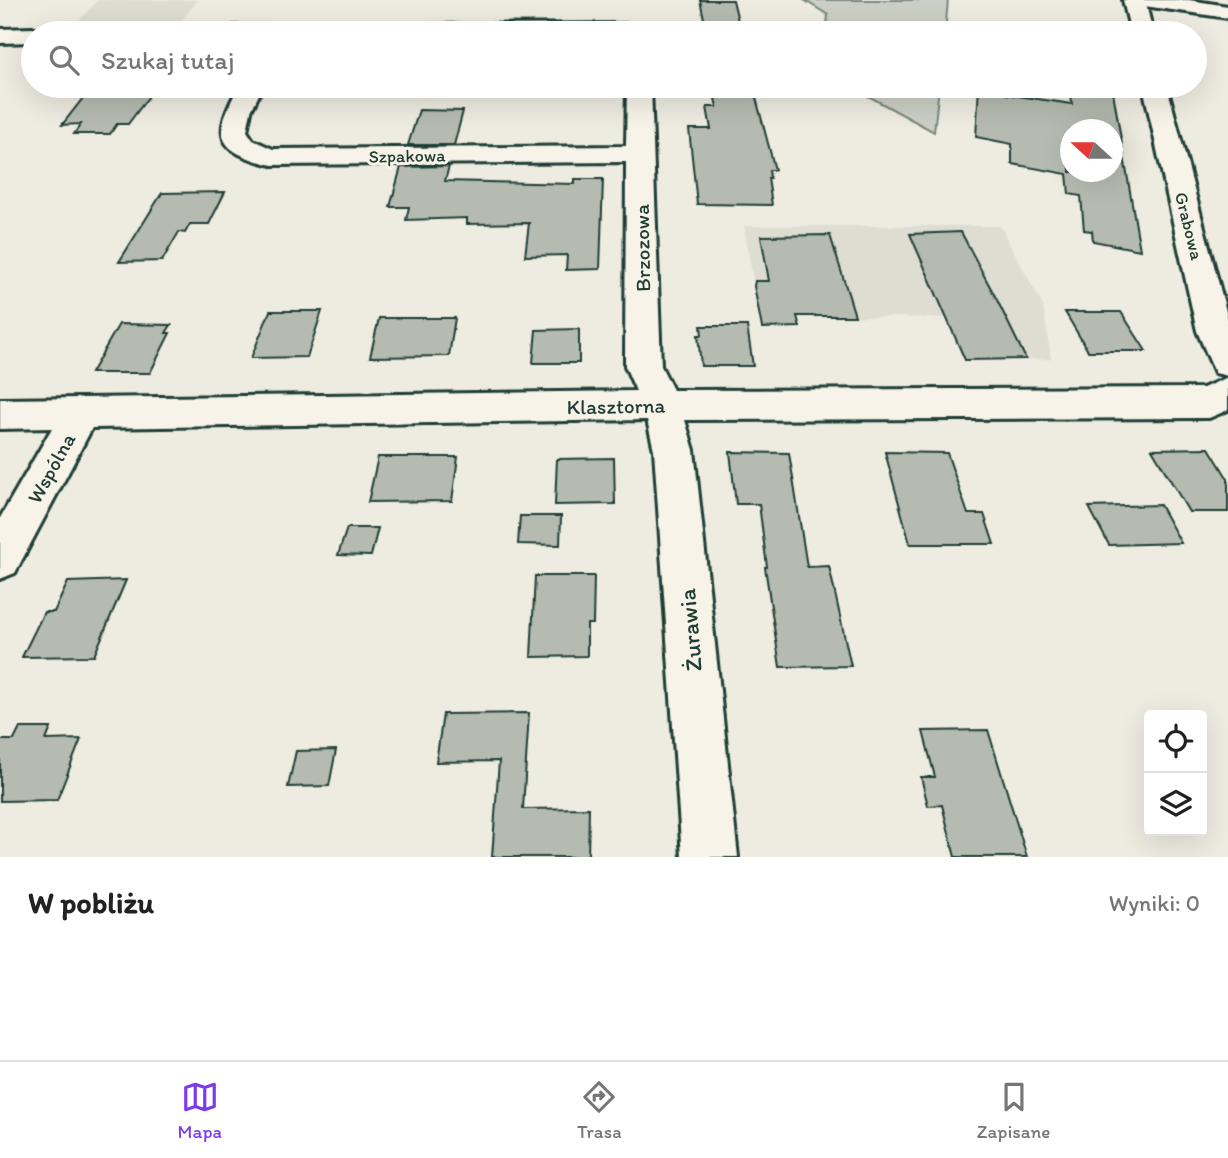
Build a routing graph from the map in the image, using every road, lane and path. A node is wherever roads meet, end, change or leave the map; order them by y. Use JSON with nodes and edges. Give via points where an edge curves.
{"nodes":[{"id":1,"x":1134,"y":0,"type":"edge"},
{"id":2,"x":1144,"y":0,"type":"edge"},
{"id":3,"x":1228,"y":12,"type":"edge"},
{"id":4,"x":1139,"y":21,"type":"edge"},
{"id":5,"x":21,"y":35,"type":"edge"},
{"id":6,"x":0,"y":36,"type":"edge"},
{"id":7,"x":246,"y":98,"type":"edge"},
{"id":8,"x":639,"y":98,"type":"edge"},
{"id":9,"x":1158,"y":98,"type":"edge"},
{"id":10,"x":641,"y":154,"type":"junction"},
{"id":11,"x":1228,"y":363,"type":"edge"},
{"id":12,"x":1228,"y":391,"type":"edge"},
{"id":13,"x":662,"y":405,"type":"junction"},
{"id":14,"x":81,"y":413,"type":"junction"},
{"id":15,"x":0,"y":414,"type":"edge"},
{"id":16,"x":0,"y":559,"type":"edge"},
{"id":17,"x":710,"y":857,"type":"edge"}],
"edges":[{"from":1,"to":4,"type":"street"},
{"from":2,"to":3,"type":"street"},
{"from":5,"to":6,"type":"street"},
{"from":7,"to":10,"type":"street","name":"Szpakowa","via":[[232,128],[236,139],[246,148],[272,157]]},
{"from":8,"to":10,"type":"street","name":"Brzozowa"},
{"from":9,"to":11,"type":"street","name":"Grabowa","via":[[1214,331]]},
{"from":10,"to":13,"type":"street","name":"Brzozowa","via":[[643,366]]},
{"from":12,"to":13,"type":"street","name":"Klasztorna","via":[[1209,403]]},
{"from":13,"to":14,"type":"street","name":"Klasztorna"},
{"from":13,"to":17,"type":"street","name":"Żurawia","via":[[674,450]]},
{"from":14,"to":15,"type":"street","name":"Klasztorna"},
{"from":14,"to":16,"type":"street","name":"Wspólna"}]}
